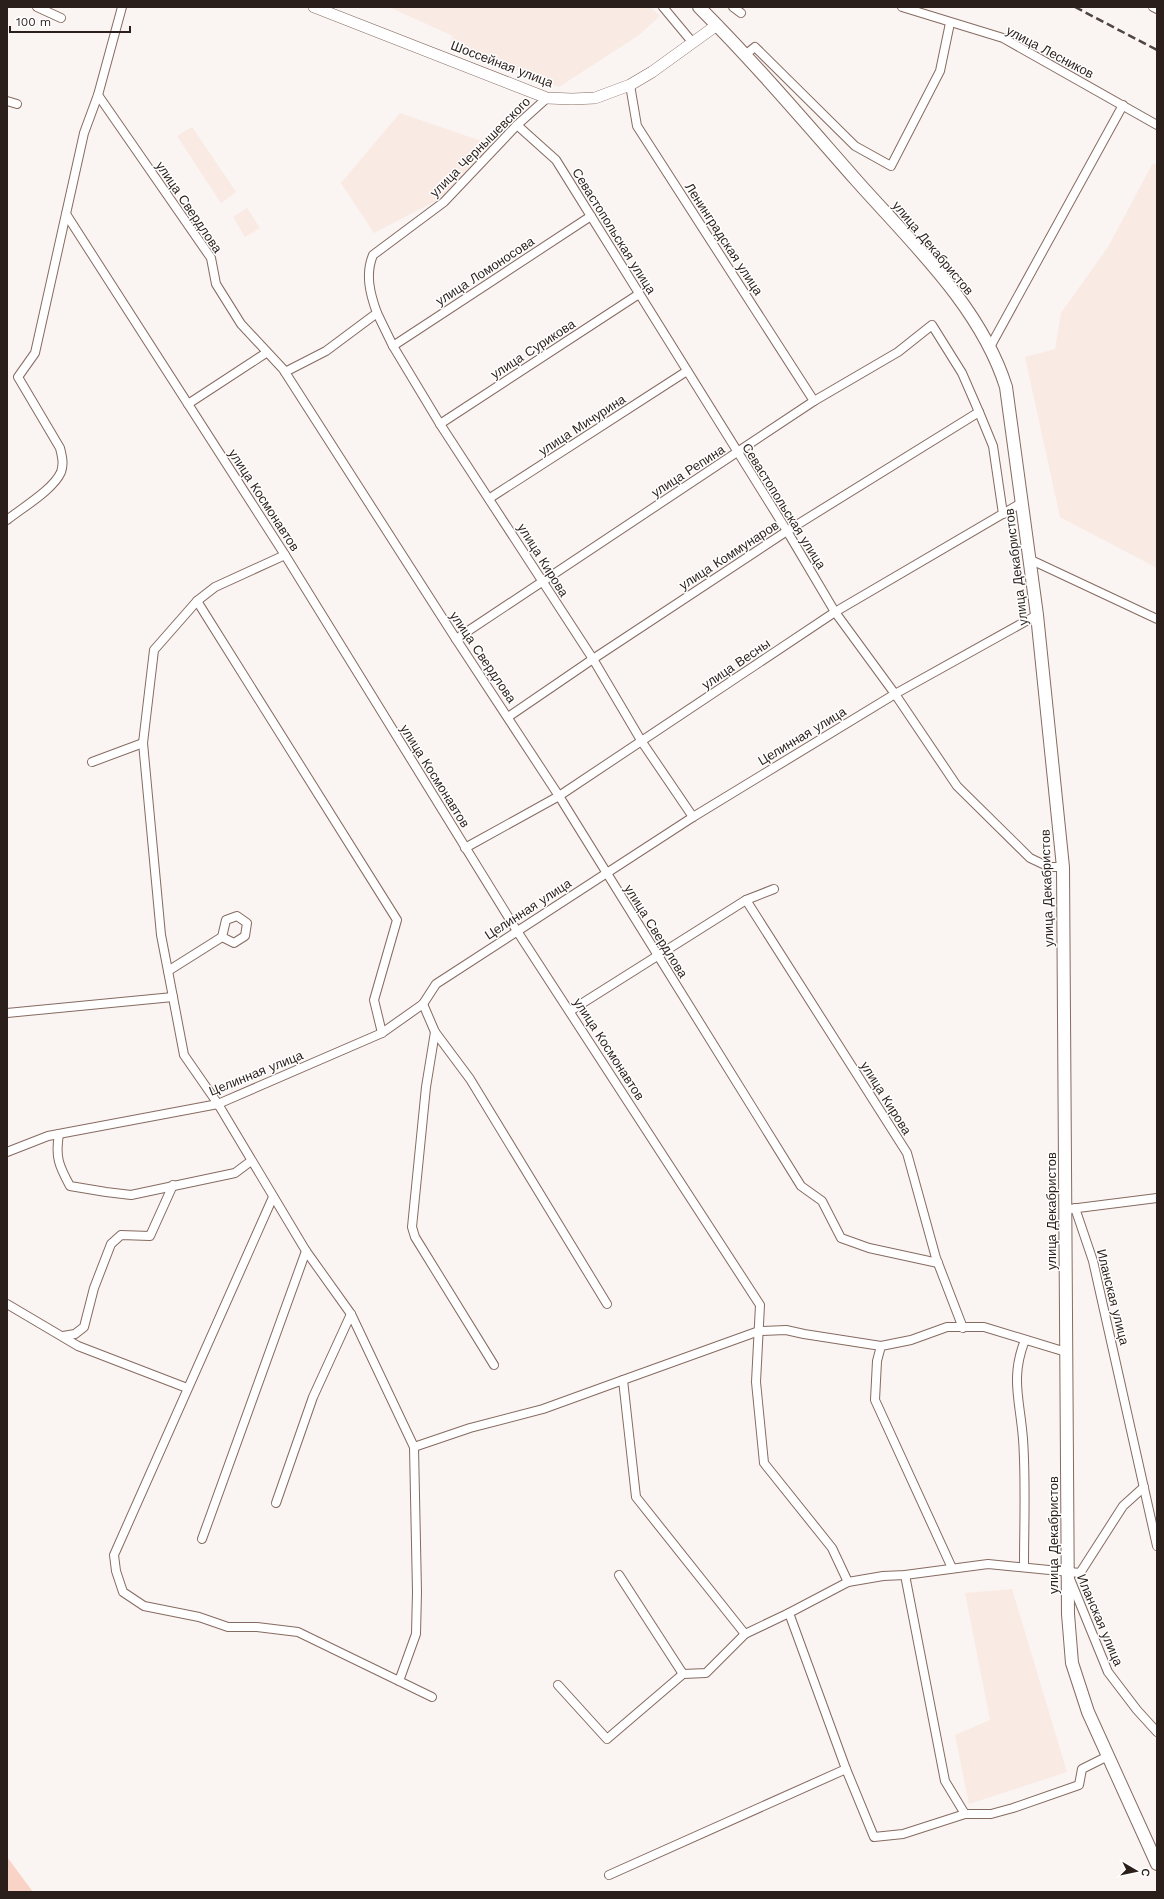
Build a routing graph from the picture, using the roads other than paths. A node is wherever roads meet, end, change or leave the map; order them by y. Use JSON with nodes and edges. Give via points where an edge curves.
{"nodes":[{"id":1,"x":37,"y":7,"type":"edge"},
{"id":2,"x":122,"y":7,"type":"edge"},
{"id":3,"x":314,"y":7,"type":"edge"},
{"id":4,"x":662,"y":7,"type":"edge"},
{"id":5,"x":699,"y":7,"type":"edge"},
{"id":6,"x":733,"y":7,"type":"edge"},
{"id":7,"x":902,"y":7,"type":"edge"},
{"id":8,"x":1153,"y":7,"type":"edge"},
{"id":9,"x":1157,"y":9,"type":"edge"},
{"id":10,"x":741,"y":13,"type":"dead end"},
{"id":11,"x":61,"y":18,"type":"dead end"},
{"id":12,"x":950,"y":23,"type":"junction"},
{"id":13,"x":717,"y":25,"type":"junction"},
{"id":14,"x":693,"y":43,"type":"junction"},
{"id":15,"x":745,"y":55,"type":"junction"},
{"id":16,"x":630,"y":85,"type":"junction"},
{"id":17,"x":98,"y":95,"type":"junction"},
{"id":18,"x":547,"y":98,"type":"junction"},
{"id":19,"x":7,"y":101,"type":"edge"},
{"id":20,"x":17,"y":104,"type":"dead end"},
{"id":21,"x":1122,"y":105,"type":"junction"},
{"id":22,"x":516,"y":125,"type":"junction"},
{"id":23,"x":1157,"y":125,"type":"edge"},
{"id":24,"x":66,"y":214,"type":"junction"},
{"id":25,"x":591,"y":216,"type":"junction"},
{"id":26,"x":639,"y":294,"type":"junction"},
{"id":27,"x":377,"y":313,"type":"junction"},
{"id":28,"x":393,"y":346,"type":"junction"},
{"id":29,"x":990,"y":347,"type":"junction"},
{"id":30,"x":266,"y":353,"type":"junction"},
{"id":31,"x":687,"y":371,"type":"junction"},
{"id":32,"x":285,"y":372,"type":"junction"},
{"id":33,"x":814,"y":401,"type":"junction"},
{"id":34,"x":188,"y":404,"type":"junction"},
{"id":35,"x":979,"y":412,"type":"junction"},
{"id":36,"x":440,"y":424,"type":"junction"},
{"id":37,"x":737,"y":452,"type":"junction"},
{"id":38,"x":490,"y":498,"type":"junction"},
{"id":39,"x":1022,"y":502,"type":"junction"},
{"id":40,"x":1003,"y":514,"type":"junction"},
{"id":41,"x":7,"y":520,"type":"edge"},
{"id":42,"x":787,"y":530,"type":"junction"},
{"id":43,"x":285,"y":555,"type":"junction"},
{"id":44,"x":1029,"y":558,"type":"junction"},
{"id":45,"x":542,"y":581,"type":"junction"},
{"id":46,"x":197,"y":601,"type":"junction"},
{"id":47,"x":835,"y":612,"type":"junction"},
{"id":48,"x":1036,"y":615,"type":"junction"},
{"id":49,"x":1157,"y":619,"type":"edge"},
{"id":50,"x":456,"y":638,"type":"junction"},
{"id":51,"x":593,"y":659,"type":"junction"},
{"id":52,"x":895,"y":694,"type":"junction"},
{"id":53,"x":508,"y":717,"type":"junction"},
{"id":54,"x":642,"y":742,"type":"junction"},
{"id":55,"x":144,"y":743,"type":"junction"},
{"id":56,"x":92,"y":762,"type":"dead end"},
{"id":57,"x":559,"y":796,"type":"junction"},
{"id":58,"x":693,"y":817,"type":"junction"},
{"id":59,"x":465,"y":848,"type":"junction"},
{"id":60,"x":1063,"y":867,"type":"junction"},
{"id":61,"x":606,"y":872,"type":"junction"},
{"id":62,"x":774,"y":890,"type":"dead end"},
{"id":63,"x":746,"y":900,"type":"junction"},
{"id":64,"x":517,"y":931,"type":"junction"},
{"id":65,"x":222,"y":937,"type":"dead end"},
{"id":66,"x":658,"y":957,"type":"junction"},
{"id":67,"x":168,"y":971,"type":"junction"},
{"id":68,"x":173,"y":997,"type":"junction"},
{"id":69,"x":423,"y":1004,"type":"junction"},
{"id":70,"x":570,"y":1011,"type":"junction"},
{"id":71,"x":7,"y":1013,"type":"edge"},
{"id":72,"x":435,"y":1032,"type":"junction"},
{"id":73,"x":382,"y":1033,"type":"junction"},
{"id":74,"x":218,"y":1104,"type":"junction"},
{"id":75,"x":59,"y":1134,"type":"junction"},
{"id":76,"x":7,"y":1152,"type":"edge"},
{"id":77,"x":252,"y":1161,"type":"junction"},
{"id":78,"x":173,"y":1185,"type":"junction"},
{"id":79,"x":1156,"y":1196,"type":"edge"},
{"id":80,"x":273,"y":1197,"type":"junction"},
{"id":81,"x":1070,"y":1209,"type":"junction"},
{"id":82,"x":306,"y":1251,"type":"junction"},
{"id":83,"x":938,"y":1263,"type":"junction"},
{"id":84,"x":7,"y":1304,"type":"edge"},
{"id":85,"x":606,"y":1304,"type":"dead end"},
{"id":86,"x":350,"y":1314,"type":"junction"},
{"id":87,"x":963,"y":1328,"type":"junction"},
{"id":88,"x":759,"y":1331,"type":"junction"},
{"id":89,"x":62,"y":1336,"type":"junction"},
{"id":90,"x":1025,"y":1340,"type":"junction"},
{"id":91,"x":882,"y":1346,"type":"junction"},
{"id":92,"x":1066,"y":1352,"type":"junction"},
{"id":93,"x":494,"y":1365,"type":"dead end"},
{"id":94,"x":623,"y":1380,"type":"junction"},
{"id":95,"x":187,"y":1388,"type":"junction"},
{"id":96,"x":414,"y":1447,"type":"junction"},
{"id":97,"x":1144,"y":1487,"type":"junction"},
{"id":98,"x":276,"y":1503,"type":"dead end"},
{"id":99,"x":202,"y":1539,"type":"dead end"},
{"id":100,"x":1157,"y":1546,"type":"edge"},
{"id":101,"x":1024,"y":1567,"type":"junction"},
{"id":102,"x":952,"y":1568,"type":"junction"},
{"id":103,"x":1067,"y":1573,"type":"junction"},
{"id":104,"x":619,"y":1575,"type":"dead end"},
{"id":105,"x":905,"y":1575,"type":"junction"},
{"id":106,"x":848,"y":1582,"type":"junction"},
{"id":107,"x":790,"y":1614,"type":"junction"},
{"id":108,"x":745,"y":1634,"type":"junction"},
{"id":109,"x":683,"y":1674,"type":"junction"},
{"id":110,"x":399,"y":1680,"type":"junction"},
{"id":111,"x":558,"y":1685,"type":"dead end"},
{"id":112,"x":432,"y":1697,"type":"dead end"},
{"id":113,"x":1157,"y":1732,"type":"edge"},
{"id":114,"x":1108,"y":1756,"type":"junction"},
{"id":115,"x":846,"y":1769,"type":"junction"},
{"id":116,"x":965,"y":1814,"type":"junction"},
{"id":117,"x":1157,"y":1864,"type":"edge"},
{"id":118,"x":609,"y":1876,"type":"dead end"}],
"edges":[{"from":1,"to":11,"type":"street"},
{"from":2,"to":17,"type":"street"},
{"from":3,"to":18,"type":"street","name":"Шоссейная улица"},
{"from":4,"to":14,"type":"street"},
{"from":5,"to":13,"type":"main road","name":"улица Декабристов"},
{"from":6,"to":10,"type":"street"},
{"from":7,"to":12,"type":"street","name":"улица Лесников"},
{"from":8,"to":9,"type":"street"},
{"from":12,"to":15,"type":"street","via":[[940,71],[891,166],[855,146],[755,47]]},
{"from":12,"to":21,"type":"street","name":"улица Лесников","via":[[1003,38]]},
{"from":13,"to":14,"type":"street","name":"Шоссейная улица"},
{"from":13,"to":15,"type":"main road","name":"улица Декабристов"},
{"from":14,"to":16,"type":"street","name":"Шоссейная улица"},
{"from":15,"to":29,"type":"main road","name":"улица Декабристов","via":[[939,274],[978,325]]},
{"from":16,"to":18,"type":"street","name":"Шоссейная улица","via":[[595,98]]},
{"from":16,"to":33,"type":"street","name":"Ленинградская улица","via":[[637,126]]},
{"from":17,"to":24,"type":"street","via":[[84,133]]},
{"from":17,"to":30,"type":"street","name":"улица Свердлова","via":[[211,258],[216,284],[241,324]]},
{"from":18,"to":22,"type":"street","name":"улица Чернышевского"},
{"from":19,"to":20,"type":"street"},
{"from":21,"to":23,"type":"street","name":"улица Лесников"},
{"from":21,"to":29,"type":"street"},
{"from":22,"to":25,"type":"street","name":"Севастопольская улица","via":[[556,160]]},
{"from":22,"to":27,"type":"street","name":"улица Чернышевского","via":[[444,202],[373,255],[368,266],[368,278]]},
{"from":24,"to":34,"type":"street","name":"улица Космонавтов"},
{"from":24,"to":41,"type":"street","via":[[35,353],[18,378],[60,448],[64,460],[61,472],[53,484]]},
{"from":25,"to":26,"type":"street","name":"Севастопольская улица"},
{"from":25,"to":28,"type":"street","name":"улица Ломоносова"},
{"from":26,"to":31,"type":"street","name":"Севастопольская улица"},
{"from":26,"to":36,"type":"street","name":"улица Сурикова"},
{"from":27,"to":28,"type":"street","name":"улица Кирова"},
{"from":27,"to":32,"type":"street","via":[[326,351]]},
{"from":28,"to":36,"type":"street","name":"улица Кирова"},
{"from":29,"to":39,"type":"main road","name":"улица Декабристов","via":[[999,363],[1006,387]]},
{"from":30,"to":32,"type":"street","name":"улица Свердлова"},
{"from":30,"to":34,"type":"street"},
{"from":31,"to":37,"type":"street","name":"Севастопольская улица"},
{"from":31,"to":38,"type":"street","name":"улица Мичурина"},
{"from":32,"to":50,"type":"street","name":"улица Свердлова"},
{"from":33,"to":35,"type":"street","name":"улица Репина","via":[[898,352],[932,325],[962,373]]},
{"from":33,"to":37,"type":"street","name":"улица Репина"},
{"from":34,"to":43,"type":"street","name":"улица Космонавтов"},
{"from":35,"to":40,"type":"street","via":[[993,446]]},
{"from":35,"to":42,"type":"street","name":"улица Коммунаров"},
{"from":36,"to":38,"type":"street","name":"улица Кирова"},
{"from":37,"to":42,"type":"street","name":"Севастопольская улица"},
{"from":37,"to":45,"type":"street","name":"улица Репина"},
{"from":38,"to":45,"type":"street","name":"улица Кирова"},
{"from":39,"to":40,"type":"street","name":"улица Весны"},
{"from":39,"to":44,"type":"main road","name":"улица Декабристов"},
{"from":40,"to":47,"type":"street","name":"улица Весны"},
{"from":42,"to":47,"type":"street","name":"Севастопольская улица"},
{"from":42,"to":51,"type":"street","name":"улица Коммунаров"},
{"from":43,"to":46,"type":"street","via":[[215,587]]},
{"from":43,"to":59,"type":"street","name":"улица Космонавтов"},
{"from":44,"to":48,"type":"main road","name":"улица Декабристов"},
{"from":44,"to":49,"type":"street"},
{"from":45,"to":50,"type":"street","name":"улица Репина"},
{"from":45,"to":51,"type":"street","name":"улица Кирова"},
{"from":46,"to":55,"type":"street","via":[[154,650]]},
{"from":46,"to":73,"type":"street","via":[[397,920],[374,1000]]},
{"from":47,"to":52,"type":"street","name":"Севастопольская улица"},
{"from":47,"to":54,"type":"street","name":"улица Весны"},
{"from":48,"to":52,"type":"street","name":"Целинная улица"},
{"from":48,"to":60,"type":"main road","name":"улица Декабристов"},
{"from":50,"to":53,"type":"street","name":"улица Свердлова"},
{"from":51,"to":53,"type":"street","name":"улица Коммунаров"},
{"from":51,"to":54,"type":"street","name":"улица Кирова"},
{"from":52,"to":58,"type":"street","name":"Целинная улица"},
{"from":52,"to":60,"type":"street","name":"Севастопольская улица","via":[[957,786],[1030,858],[1049,867]]},
{"from":53,"to":57,"type":"street","name":"улица Свердлова"},
{"from":54,"to":57,"type":"street","name":"улица Весны"},
{"from":54,"to":58,"type":"street","name":"улица Кирова"},
{"from":55,"to":56,"type":"street"},
{"from":55,"to":67,"type":"street","via":[[161,935]]},
{"from":57,"to":59,"type":"street","name":"улица Весны"},
{"from":57,"to":61,"type":"street","name":"улица Свердлова"},
{"from":58,"to":61,"type":"street","name":"Целинная улица"},
{"from":59,"to":64,"type":"street","name":"улица Космонавтов"},
{"from":60,"to":81,"type":"main road","name":"улица Декабристов"},
{"from":61,"to":64,"type":"street","name":"Целинная улица"},
{"from":61,"to":66,"type":"street","name":"улица Свердлова"},
{"from":62,"to":63,"type":"street"},
{"from":63,"to":66,"type":"street"},
{"from":63,"to":83,"type":"street","name":"улица Кирова","via":[[907,1153]]},
{"from":64,"to":69,"type":"street","name":"Целинная улица","via":[[436,984]]},
{"from":64,"to":70,"type":"street","name":"улица Космонавтов"},
{"from":65,"to":67,"type":"street"},
{"from":66,"to":70,"type":"street"},
{"from":66,"to":83,"type":"street","name":"улица Свердлова","via":[[801,1186],[822,1200],[841,1238],[869,1248]]},
{"from":67,"to":68,"type":"street"},
{"from":68,"to":71,"type":"street"},
{"from":68,"to":74,"type":"street","via":[[184,1055]]},
{"from":69,"to":72,"type":"street"},
{"from":69,"to":73,"type":"street","name":"Целинная улица"},
{"from":70,"to":88,"type":"street","name":"улица Космонавтов","via":[[760,1305]]},
{"from":72,"to":85,"type":"street","via":[[470,1079]]},
{"from":72,"to":93,"type":"street","via":[[426,1087],[412,1227],[415,1238]]},
{"from":73,"to":74,"type":"street","name":"Целинная улица"},
{"from":74,"to":75,"type":"street","name":"Целинная улица"},
{"from":74,"to":77,"type":"street"},
{"from":75,"to":76,"type":"street","name":"Целинная улица"},
{"from":75,"to":78,"type":"street","via":[[56,1149],[59,1166],[70,1186],[131,1195]]},
{"from":77,"to":78,"type":"street","via":[[235,1173]]},
{"from":77,"to":80,"type":"street"},
{"from":78,"to":89,"type":"street","via":[[150,1236],[121,1235],[111,1244],[94,1288],[84,1327],[75,1334]]},
{"from":79,"to":81,"type":"street"},
{"from":80,"to":82,"type":"street"},
{"from":80,"to":95,"type":"street"},
{"from":81,"to":92,"type":"main road","name":"улица Декабристов"},
{"from":81,"to":97,"type":"street","name":"Иланская улица","via":[[1094,1261]]},
{"from":82,"to":86,"type":"street"},
{"from":82,"to":99,"type":"street"},
{"from":83,"to":87,"type":"street","name":"улица Кирова"},
{"from":84,"to":89,"type":"street"},
{"from":86,"to":96,"type":"street"},
{"from":86,"to":98,"type":"street","via":[[313,1397]]},
{"from":87,"to":90,"type":"street","via":[[984,1327]]},
{"from":87,"to":91,"type":"street","via":[[947,1327],[911,1340]]},
{"from":88,"to":91,"type":"street","via":[[786,1330]]},
{"from":88,"to":94,"type":"street"},
{"from":88,"to":106,"type":"street","name":"улица Космонавтов","via":[[756,1382],[764,1463],[832,1548]]},
{"from":89,"to":95,"type":"street","via":[[78,1346]]},
{"from":90,"to":92,"type":"street"},
{"from":90,"to":101,"type":"street","via":[[1018,1357],[1016,1376],[1023,1439]]},
{"from":91,"to":102,"type":"street","via":[[877,1360],[875,1400]]},
{"from":92,"to":103,"type":"main road","name":"улица Декабристов"},
{"from":94,"to":96,"type":"street","via":[[543,1409],[470,1428]]},
{"from":94,"to":108,"type":"street","via":[[636,1497]]},
{"from":95,"to":110,"type":"street","via":[[114,1555],[123,1592],[144,1606],[199,1617],[228,1626],[298,1632]]},
{"from":96,"to":110,"type":"street","via":[[416,1634]]},
{"from":97,"to":100,"type":"street","name":"Иланская улица"},
{"from":97,"to":103,"type":"street","name":"Иланская улица","via":[[1123,1506],[1080,1573]]},
{"from":101,"to":102,"type":"street","via":[[988,1564]]},
{"from":101,"to":103,"type":"street"},
{"from":102,"to":105,"type":"street"},
{"from":103,"to":113,"type":"street","name":"Иланская улица","via":[[1108,1672]]},
{"from":103,"to":114,"type":"main road","name":"улица Декабристов","via":[[1072,1663],[1088,1712]]},
{"from":104,"to":109,"type":"street"},
{"from":105,"to":106,"type":"street"},
{"from":105,"to":116,"type":"street","via":[[945,1781]]},
{"from":106,"to":107,"type":"street"},
{"from":107,"to":108,"type":"street"},
{"from":107,"to":115,"type":"street"},
{"from":108,"to":109,"type":"street","via":[[706,1672]]},
{"from":109,"to":111,"type":"street","via":[[607,1739]]},
{"from":110,"to":112,"type":"street"},
{"from":114,"to":116,"type":"street","via":[[1082,1769],[1079,1785],[998,1812]]},
{"from":114,"to":117,"type":"main road","name":"улица Декабристов"},
{"from":115,"to":116,"type":"street","via":[[874,1837],[904,1834]]},
{"from":115,"to":118,"type":"street"}]}
